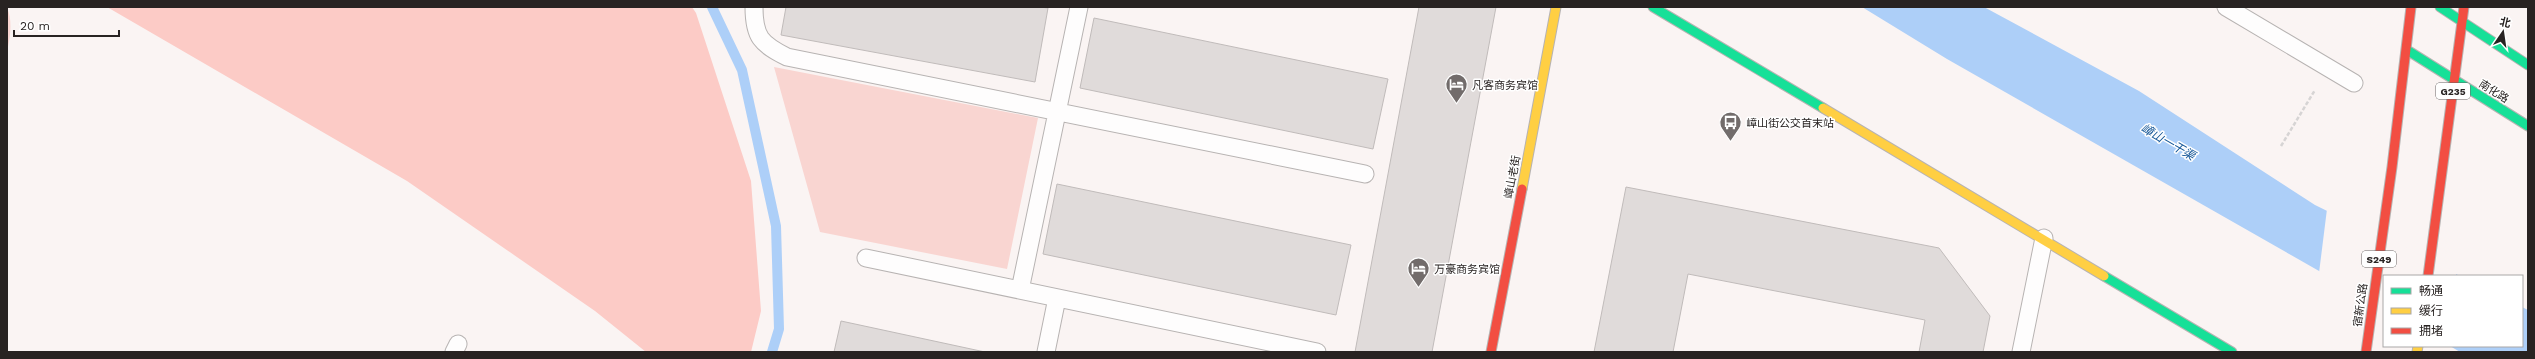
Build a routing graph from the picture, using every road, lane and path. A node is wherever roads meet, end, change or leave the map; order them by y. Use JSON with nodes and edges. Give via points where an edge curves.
{"nodes":[{"id":1,"x":754,"y":7,"type":"edge"},
{"id":2,"x":1079,"y":7,"type":"edge"},
{"id":3,"x":1556,"y":7,"type":"edge"},
{"id":4,"x":1653,"y":7,"type":"edge"},
{"id":5,"x":2226,"y":7,"type":"edge"},
{"id":6,"x":2411,"y":7,"type":"edge"},
{"id":7,"x":2440,"y":7,"type":"edge"},
{"id":8,"x":2464,"y":7,"type":"edge"},
{"id":9,"x":2462,"y":21,"type":"junction"},
{"id":10,"x":2407,"y":50,"type":"junction"},
{"id":11,"x":2528,"y":65,"type":"edge"},
{"id":12,"x":2329,"y":68,"type":"junction"},
{"id":13,"x":2454,"y":80,"type":"junction"},
{"id":14,"x":2354,"y":83,"type":"dead end"},
{"id":15,"x":1057,"y":112,"type":"junction"},
{"id":16,"x":2528,"y":126,"type":"edge"},
{"id":17,"x":2280,"y":146,"type":"dead end"},
{"id":18,"x":1365,"y":174,"type":"dead end"},
{"id":19,"x":2044,"y":238,"type":"junction"},
{"id":20,"x":866,"y":258,"type":"dead end"},
{"id":21,"x":2428,"y":275,"type":"edge"},
{"id":22,"x":1020,"y":290,"type":"junction"},
{"id":23,"x":1057,"y":298,"type":"junction"},
{"id":24,"x":1046,"y":352,"type":"edge"},
{"id":25,"x":1317,"y":352,"type":"edge"},
{"id":26,"x":1491,"y":352,"type":"edge"},
{"id":27,"x":2022,"y":352,"type":"edge"},
{"id":28,"x":2232,"y":352,"type":"edge"},
{"id":29,"x":2366,"y":352,"type":"edge"}],
"edges":[{"from":1,"to":15,"type":"lane","via":[[755,31],[770,49],[788,57]]},
{"from":2,"to":15,"type":"lane"},
{"from":3,"to":26,"type":"main road","name":"嶂山老街"},
{"from":4,"to":19,"type":"main road"},
{"from":5,"to":12,"type":"lane"},
{"from":6,"to":10,"type":"main road","name":"宿新公路"},
{"from":7,"to":9,"type":"main road"},
{"from":8,"to":9,"type":"main road","number":"G235"},
{"from":9,"to":11,"type":"main road"},
{"from":9,"to":13,"type":"main road","number":"G235"},
{"from":10,"to":13,"type":"main road","name":"南化路"},
{"from":10,"to":29,"type":"main road","name":"宿新公路","number":"S249"},
{"from":12,"to":14,"type":"lane"},
{"from":12,"to":17,"type":"path"},
{"from":13,"to":16,"type":"main road","name":"南化路"},
{"from":13,"to":21,"type":"main road","number":"G235"},
{"from":15,"to":18,"type":"lane"},
{"from":15,"to":22,"type":"lane"},
{"from":19,"to":27,"type":"lane"},
{"from":19,"to":28,"type":"main road"},
{"from":20,"to":22,"type":"lane"},
{"from":22,"to":23,"type":"lane"},
{"from":23,"to":24,"type":"lane"},
{"from":23,"to":25,"type":"lane"}]}
